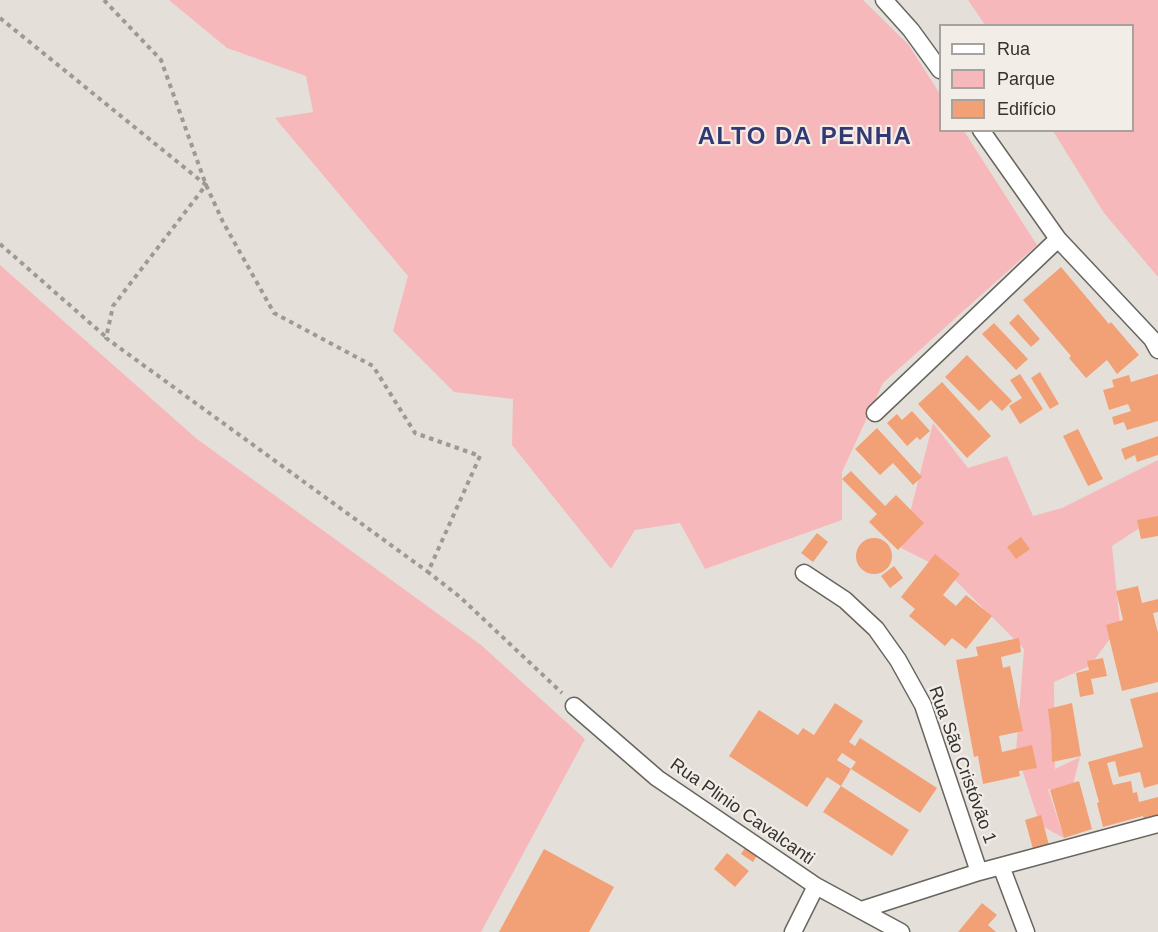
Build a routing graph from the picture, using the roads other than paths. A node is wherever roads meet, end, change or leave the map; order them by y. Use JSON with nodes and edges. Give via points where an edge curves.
{"nodes":[{"id":1,"x":884,"y":0,"type":"edge"},
{"id":2,"x":939,"y":69,"type":"edge"},
{"id":3,"x":982,"y":132,"type":"edge"},
{"id":4,"x":1058,"y":239,"type":"junction"},
{"id":5,"x":1158,"y":350,"type":"edge"},
{"id":6,"x":875,"y":413,"type":"dead end"},
{"id":7,"x":804,"y":573,"type":"dead end"},
{"id":8,"x":574,"y":706,"type":"road end"},
{"id":9,"x":1158,"y":824,"type":"edge"},
{"id":10,"x":1001,"y":866,"type":"junction"},
{"id":11,"x":979,"y":872,"type":"junction"},
{"id":12,"x":816,"y":886,"type":"junction"},
{"id":13,"x":861,"y":910,"type":"junction"},
{"id":14,"x":793,"y":932,"type":"edge"},
{"id":15,"x":901,"y":932,"type":"edge"},
{"id":16,"x":1026,"y":932,"type":"edge"}],
"edges":[{"from":1,"to":2,"type":"street"},
{"from":3,"to":4,"type":"street"},
{"from":4,"to":5,"type":"street"},
{"from":4,"to":6,"type":"street"},
{"from":7,"to":11,"type":"street","name":"Rua São Cristóvão 1","via":[[845,600],[876,629],[898,660],[923,705]]},
{"from":8,"to":12,"type":"street","name":"Rua Plinio Cavalcanti","via":[[657,778]]},
{"from":9,"to":10,"type":"street"},
{"from":10,"to":11,"type":"street"},
{"from":10,"to":16,"type":"street"},
{"from":11,"to":13,"type":"street"},
{"from":12,"to":13,"type":"street","name":"Rua Plinio Cavalcanti"},
{"from":12,"to":14,"type":"street"},
{"from":13,"to":15,"type":"street","name":"Rua Plinio Cavalcanti"}]}
